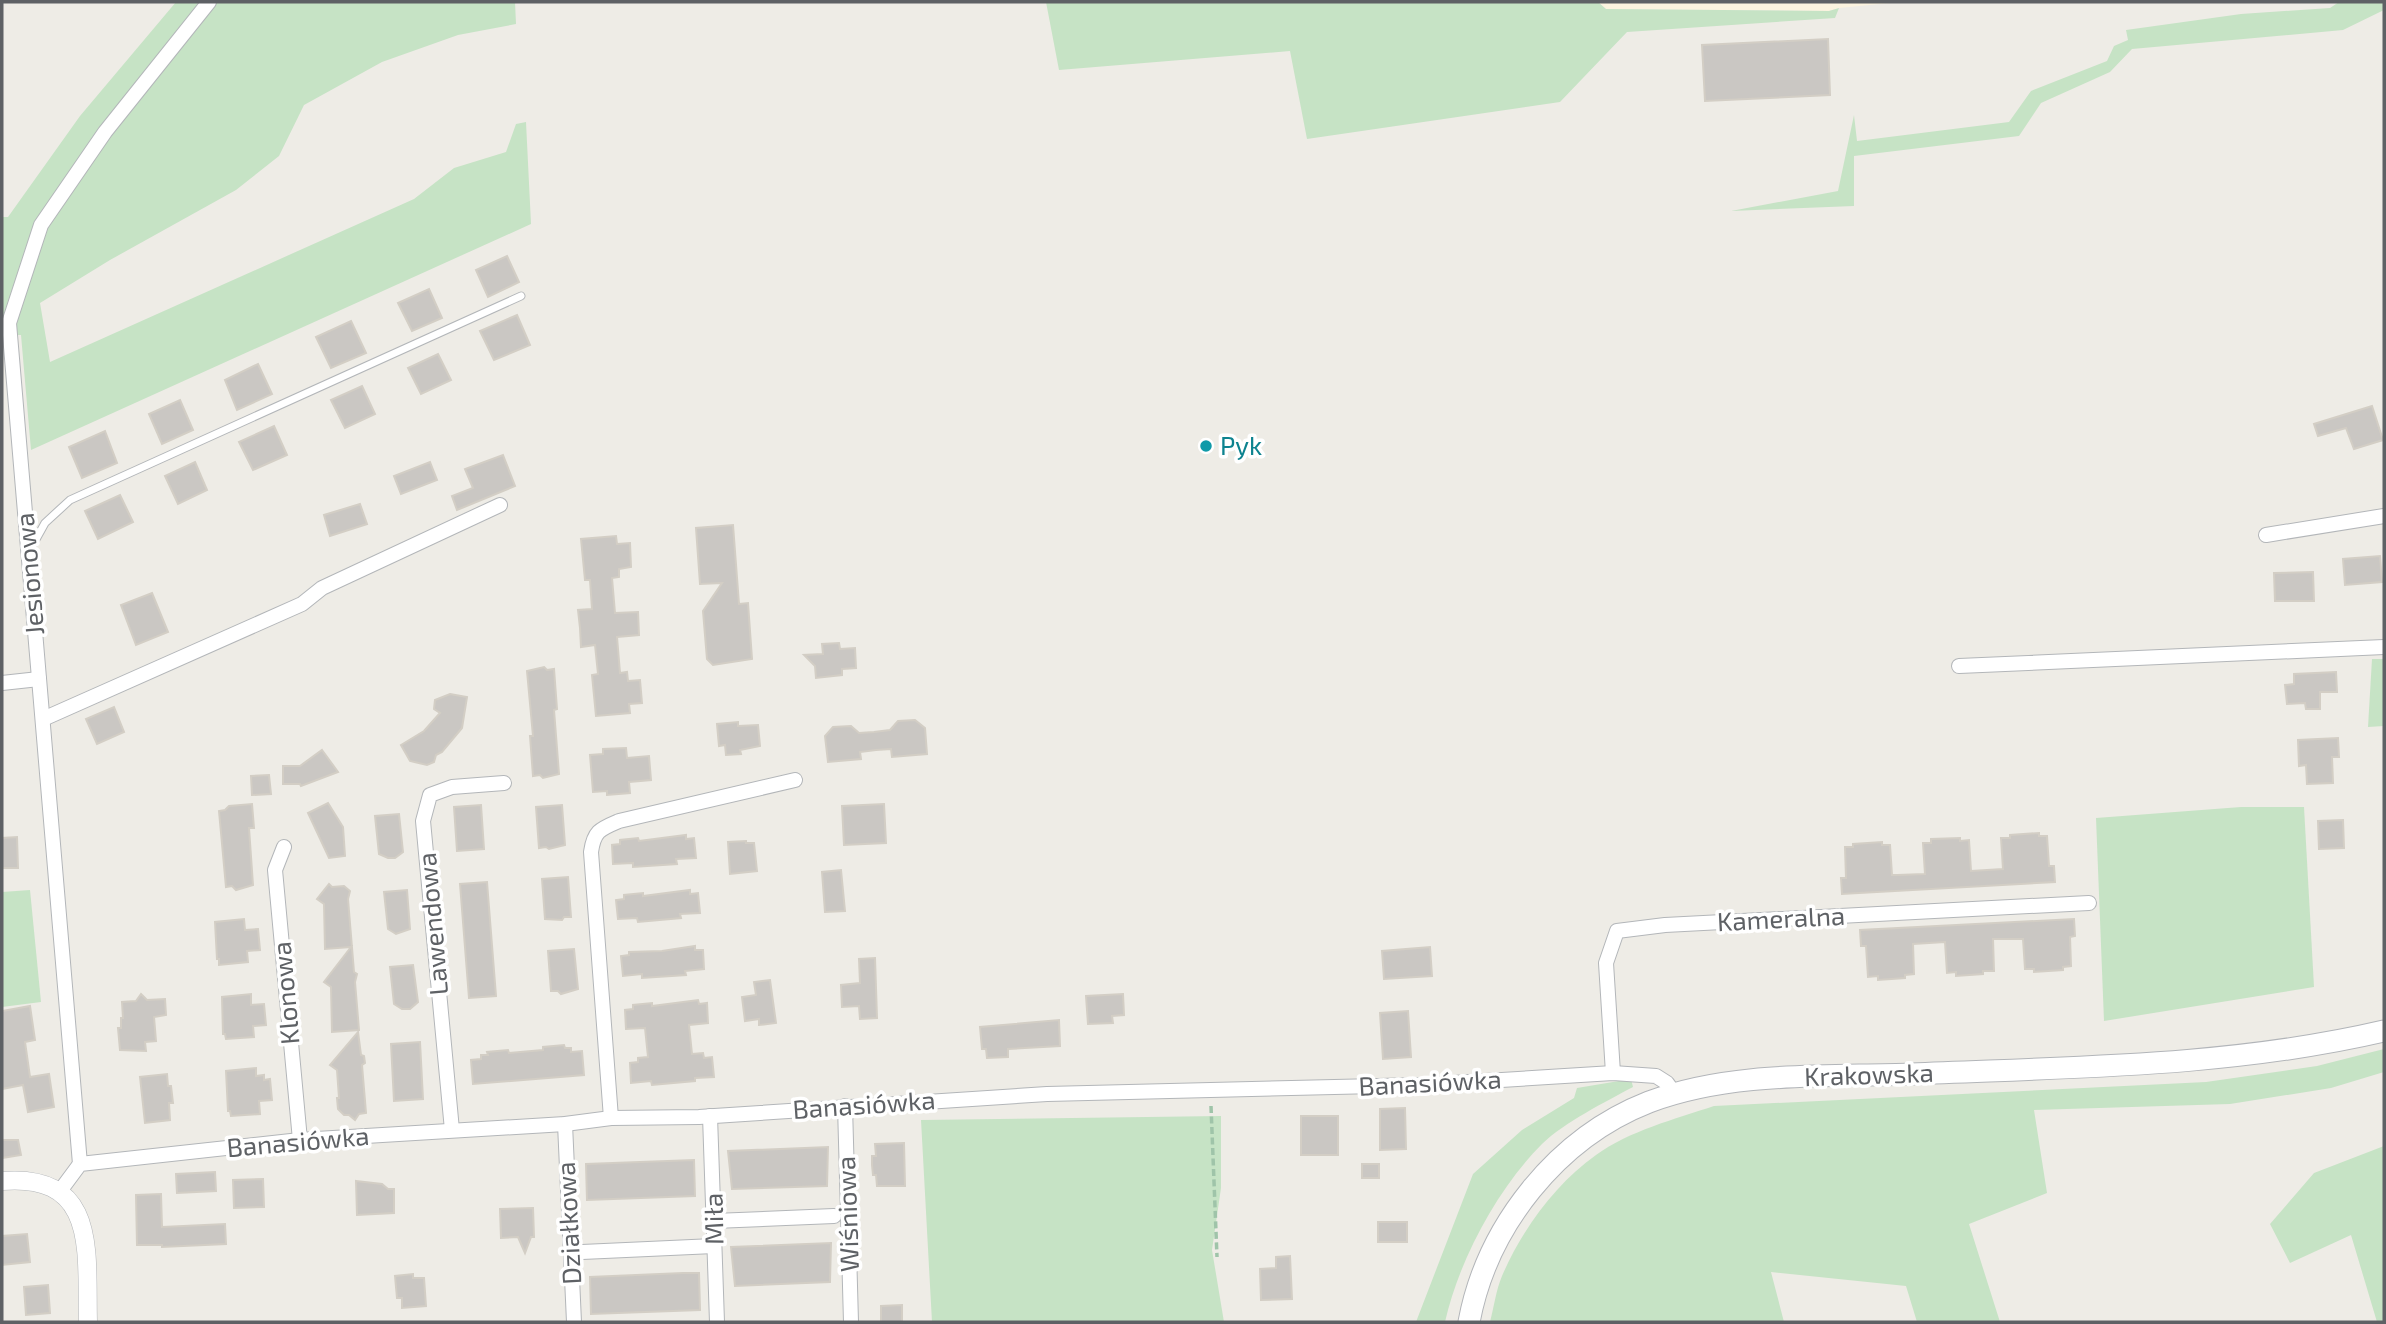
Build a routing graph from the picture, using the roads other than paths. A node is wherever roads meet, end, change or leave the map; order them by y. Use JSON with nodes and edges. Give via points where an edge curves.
{"nodes":[{"id":1,"x":209,"y":2,"type":"edge"},
{"id":2,"x":521,"y":296,"type":"dead end"},
{"id":3,"x":500,"y":505,"type":"dead end"},
{"id":4,"x":2384,"y":516,"type":"edge"},
{"id":5,"x":2266,"y":536,"type":"dead end"},
{"id":6,"x":28,"y":553,"type":"junction"},
{"id":7,"x":2384,"y":647,"type":"edge"},
{"id":8,"x":1959,"y":666,"type":"dead end"},
{"id":9,"x":39,"y":679,"type":"junction"},
{"id":10,"x":2,"y":684,"type":"edge"},
{"id":11,"x":43,"y":719,"type":"junction"},
{"id":12,"x":795,"y":780,"type":"dead end"},
{"id":13,"x":504,"y":783,"type":"dead end"},
{"id":14,"x":284,"y":847,"type":"dead end"},
{"id":15,"x":2089,"y":903,"type":"dead end"},
{"id":16,"x":2384,"y":1031,"type":"edge"},
{"id":17,"x":1613,"y":1073,"type":"junction"},
{"id":18,"x":1675,"y":1094,"type":"junction"},
{"id":19,"x":845,"y":1106,"type":"junction"},
{"id":20,"x":710,"y":1116,"type":"junction"},
{"id":21,"x":611,"y":1118,"type":"junction"},
{"id":22,"x":565,"y":1124,"type":"junction"},
{"id":23,"x":452,"y":1130,"type":"junction"},
{"id":24,"x":300,"y":1140,"type":"junction"},
{"id":25,"x":80,"y":1164,"type":"junction"},
{"id":26,"x":2,"y":1181,"type":"edge"},
{"id":27,"x":60,"y":1191,"type":"junction"},
{"id":28,"x":834,"y":1216,"type":"dead end"},
{"id":29,"x":714,"y":1221,"type":"junction"},
{"id":30,"x":714,"y":1246,"type":"junction"},
{"id":31,"x":582,"y":1252,"type":"dead end"},
{"id":32,"x":88,"y":1322,"type":"edge"},
{"id":33,"x":574,"y":1322,"type":"edge"},
{"id":34,"x":718,"y":1322,"type":"edge"},
{"id":35,"x":851,"y":1322,"type":"edge"},
{"id":36,"x":1469,"y":1322,"type":"edge"}],
"edges":[{"from":1,"to":6,"type":"street","name":"Jesionowa","via":[[105,132],[41,225],[33,249],[9,323]]},
{"from":2,"to":6,"type":"lane","via":[[70,500],[45,523]]},
{"from":3,"to":11,"type":"street","via":[[322,588],[302,604]]},
{"from":4,"to":5,"type":"street"},
{"from":6,"to":9,"type":"street","name":"Jesionowa"},
{"from":7,"to":8,"type":"street"},
{"from":9,"to":10,"type":"street"},
{"from":9,"to":11,"type":"street","name":"Jesionowa"},
{"from":11,"to":25,"type":"street","name":"Jesionowa"},
{"from":12,"to":21,"type":"street","via":[[619,821],[601,828],[593,840]]},
{"from":13,"to":23,"type":"street","name":"Lawendowa","via":[[452,787],[430,795],[423,821]]},
{"from":14,"to":24,"type":"street","name":"Klonowa","via":[[275,870]]},
{"from":15,"to":17,"type":"street","name":"Kameralna","via":[[1617,931],[1606,963]]},
{"from":16,"to":18,"type":"main road","name":"Krakowska","via":[[2241,1056],[1782,1079]]},
{"from":17,"to":18,"type":"street","name":"Banasiówka","via":[[1656,1076]]},
{"from":17,"to":19,"type":"street","name":"Banasiówka"},
{"from":18,"to":36,"type":"main road","name":"Krakowska","via":[[1646,1103],[1602,1127],[1556,1162],[1529,1190],[1486,1261]]},
{"from":19,"to":20,"type":"street","name":"Banasiówka"},
{"from":19,"to":35,"type":"street","name":"Wiśniowa"},
{"from":20,"to":21,"type":"street","name":"Banasiówka"},
{"from":20,"to":29,"type":"street","name":"Miła"},
{"from":21,"to":22,"type":"street","name":"Banasiówka"},
{"from":22,"to":23,"type":"street","name":"Banasiówka"},
{"from":22,"to":33,"type":"street","name":"Działkowa"},
{"from":23,"to":24,"type":"street","name":"Banasiówka"},
{"from":24,"to":25,"type":"street","name":"Banasiówka"},
{"from":25,"to":27,"type":"street"},
{"from":26,"to":27,"type":"street","via":[[40,1182]]},
{"from":27,"to":32,"type":"street","via":[[76,1210],[83,1228]]},
{"from":28,"to":29,"type":"street"},
{"from":29,"to":30,"type":"street","name":"Miła"},
{"from":30,"to":31,"type":"street"},
{"from":30,"to":34,"type":"street","name":"Miła"}]}
